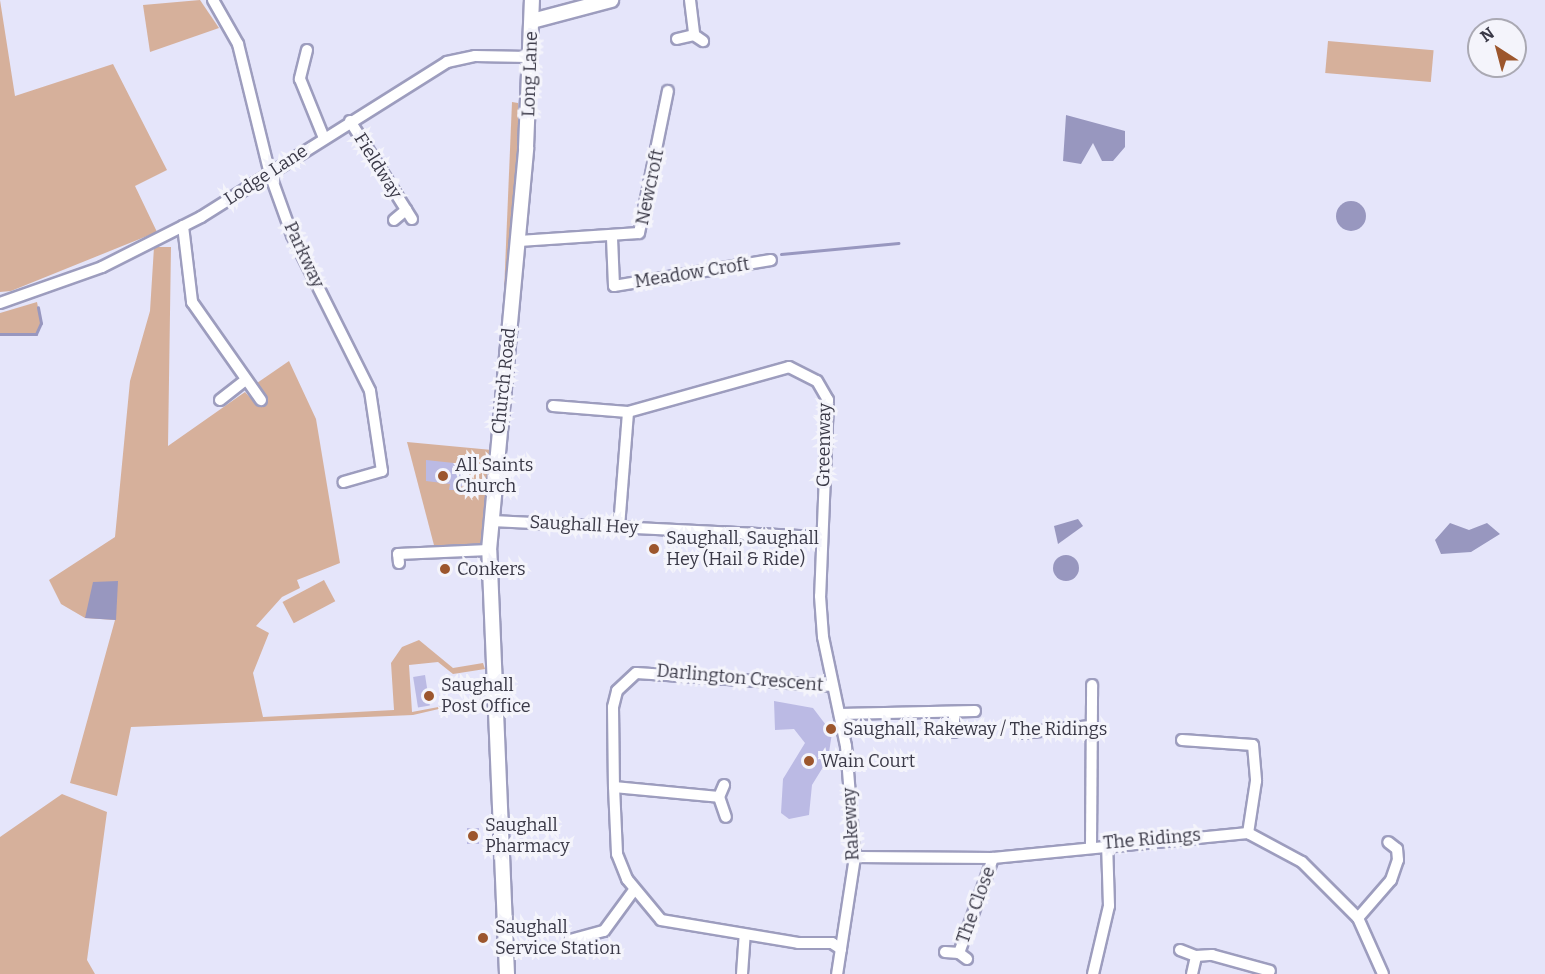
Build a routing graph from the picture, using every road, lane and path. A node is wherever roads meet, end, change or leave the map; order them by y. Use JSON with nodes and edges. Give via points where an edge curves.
{"nodes":[{"id":1,"x":213,"y":0,"type":"edge"},
{"id":2,"x":532,"y":0,"type":"edge"},
{"id":3,"x":611,"y":0,"type":"edge"},
{"id":4,"x":690,"y":0,"type":"edge"},
{"id":5,"x":532,"y":21,"type":"junction"},
{"id":6,"x":694,"y":35,"type":"junction"},
{"id":7,"x":677,"y":39,"type":"dead end"},
{"id":8,"x":703,"y":41,"type":"dead end"},
{"id":9,"x":306,"y":50,"type":"dead end"},
{"id":10,"x":529,"y":57,"type":"junction"},
{"id":11,"x":668,"y":91,"type":"dead end"},
{"id":12,"x":350,"y":121,"type":"junction"},
{"id":13,"x":324,"y":138,"type":"junction"},
{"id":14,"x":526,"y":148,"type":"joint"},
{"id":15,"x":270,"y":174,"type":"junction"},
{"id":16,"x":394,"y":220,"type":"dead end"},
{"id":17,"x":183,"y":226,"type":"junction"},
{"id":18,"x":612,"y":238,"type":"junction"},
{"id":19,"x":519,"y":241,"type":"junction"},
{"id":20,"x":771,"y":260,"type":"dead end"},
{"id":21,"x":0,"y":303,"type":"edge"},
{"id":22,"x":246,"y":380,"type":"junction"},
{"id":23,"x":261,"y":399,"type":"dead end"},
{"id":24,"x":220,"y":400,"type":"dead end"},
{"id":25,"x":553,"y":406,"type":"dead end"},
{"id":26,"x":628,"y":412,"type":"junction"},
{"id":27,"x":344,"y":482,"type":"dead end"},
{"id":28,"x":492,"y":520,"type":"junction"},
{"id":29,"x":619,"y":527,"type":"junction"},
{"id":30,"x":820,"y":537,"type":"junction"},
{"id":31,"x":489,"y":550,"type":"junction"},
{"id":32,"x":398,"y":554,"type":"dead end"},
{"id":33,"x":830,"y":674,"type":"joint"},
{"id":34,"x":1092,"y":685,"type":"dead end"},
{"id":35,"x":833,"y":686,"type":"junction"},
{"id":36,"x":975,"y":711,"type":"dead end"},
{"id":37,"x":840,"y":714,"type":"junction"},
{"id":38,"x":954,"y":715,"type":"junction"},
{"id":39,"x":1091,"y":726,"type":"junction"},
{"id":40,"x":1190,"y":729,"type":"dead end"},
{"id":41,"x":954,"y":732,"type":"dead end"},
{"id":42,"x":1021,"y":733,"type":"dead end"},
{"id":43,"x":724,"y":785,"type":"dead end"},
{"id":44,"x":614,"y":787,"type":"junction"},
{"id":45,"x":719,"y":797,"type":"junction"},
{"id":46,"x":726,"y":818,"type":"dead end"},
{"id":47,"x":1248,"y":833,"type":"junction"},
{"id":48,"x":1107,"y":842,"type":"junction"},
{"id":49,"x":1388,"y":842,"type":"dead end"},
{"id":50,"x":1091,"y":844,"type":"junction"},
{"id":51,"x":855,"y":857,"type":"junction"},
{"id":52,"x":993,"y":858,"type":"junction"},
{"id":53,"x":634,"y":890,"type":"junction"},
{"id":54,"x":1358,"y":918,"type":"junction"},
{"id":55,"x":745,"y":935,"type":"junction"},
{"id":56,"x":570,"y":940,"type":"dead end"},
{"id":57,"x":842,"y":949,"type":"junction"},
{"id":58,"x":1180,"y":950,"type":"dead end"},
{"id":59,"x":945,"y":952,"type":"dead end"},
{"id":60,"x":1196,"y":956,"type":"junction"},
{"id":61,"x":1270,"y":971,"type":"dead end"},
{"id":62,"x":507,"y":974,"type":"edge"},
{"id":63,"x":742,"y":974,"type":"edge"},
{"id":64,"x":837,"y":974,"type":"edge"},
{"id":65,"x":1093,"y":974,"type":"edge"},
{"id":66,"x":1192,"y":974,"type":"edge"},
{"id":67,"x":1383,"y":974,"type":"edge"}],
"edges":[{"from":1,"to":15,"type":"street","name":"Parkway","via":[[238,44]]},
{"from":2,"to":5,"type":"street","name":"Long Lane"},
{"from":3,"to":5,"type":"street"},
{"from":4,"to":6,"type":"street"},
{"from":5,"to":10,"type":"street","name":"Long Lane"},
{"from":6,"to":7,"type":"street"},
{"from":6,"to":8,"type":"street"},
{"from":9,"to":13,"type":"street","via":[[300,79]]},
{"from":10,"to":12,"type":"street","name":"Lodge Lane","via":[[475,56],[447,62]]},
{"from":10,"to":14,"type":"street","name":"Long Lane"},
{"from":11,"to":18,"type":"street","name":"Newcroft","via":[[644,226],[639,233]]},
{"from":12,"to":13,"type":"street","name":"Lodge Lane"},
{"from":12,"to":16,"type":"street","name":"Fieldway","via":[[409,215]]},
{"from":13,"to":15,"type":"street","name":"Lodge Lane"},
{"from":14,"to":19,"type":"street","name":"Church Road"},
{"from":15,"to":17,"type":"street","name":"Lodge Lane"},
{"from":15,"to":27,"type":"street","name":"Parkway","via":[[292,235],[370,391],[382,471]]},
{"from":17,"to":21,"type":"street","name":"Lodge Lane","via":[[102,267]]},
{"from":17,"to":22,"type":"street","via":[[192,302]]},
{"from":18,"to":19,"type":"street","name":"Newcroft"},
{"from":18,"to":20,"type":"street","name":"Meadow Croft","via":[[610,288]]},
{"from":19,"to":28,"type":"street","name":"Church Road"},
{"from":22,"to":23,"type":"street"},
{"from":22,"to":24,"type":"street"},
{"from":25,"to":26,"type":"street","name":"Greenway"},
{"from":26,"to":29,"type":"street"},
{"from":26,"to":30,"type":"street","name":"Greenway","via":[[789,367],[803,371],[828,400]]},
{"from":28,"to":29,"type":"street","name":"Saughall Hey"},
{"from":28,"to":31,"type":"street","name":"Church Road"},
{"from":29,"to":30,"type":"street","name":"Saughall Hey"},
{"from":30,"to":33,"type":"street","name":"Greenway","via":[[821,617]]},
{"from":31,"to":32,"type":"street"},
{"from":31,"to":62,"type":"street","name":"Church Road"},
{"from":33,"to":35,"type":"street","name":"Rakeway"},
{"from":34,"to":39,"type":"street"},
{"from":35,"to":37,"type":"street","name":"Rakeway"},
{"from":35,"to":44,"type":"street","name":"Darlington Crescent","via":[[636,673],[617,691],[612,706]]},
{"from":36,"to":38,"type":"street"},
{"from":37,"to":38,"type":"street"},
{"from":37,"to":51,"type":"street","name":"Rakeway"},
{"from":38,"to":41,"type":"street"},
{"from":39,"to":42,"type":"street","via":[[1037,727]]},
{"from":39,"to":50,"type":"street"},
{"from":40,"to":47,"type":"street","via":[[1187,740],[1253,745],[1256,781]]},
{"from":43,"to":45,"type":"street"},
{"from":44,"to":45,"type":"street"},
{"from":44,"to":53,"type":"street","name":"Darlington Crescent","via":[[617,854]]},
{"from":45,"to":46,"type":"street"},
{"from":47,"to":48,"type":"street","name":"The Ridings"},
{"from":47,"to":54,"type":"street","via":[[1302,862]]},
{"from":48,"to":50,"type":"street","name":"The Ridings"},
{"from":48,"to":65,"type":"street","via":[[1109,906]]},
{"from":49,"to":54,"type":"street","via":[[1402,847],[1391,880]]},
{"from":50,"to":52,"type":"street","name":"The Ridings"},
{"from":51,"to":52,"type":"street","name":"The Ridings"},
{"from":51,"to":57,"type":"street","name":"Rakeway"},
{"from":52,"to":59,"type":"street","name":"The Close","via":[[963,956]]},
{"from":53,"to":55,"type":"street","name":"Darlington Crescent","via":[[670,925]]},
{"from":53,"to":56,"type":"street","via":[[604,931]]},
{"from":54,"to":67,"type":"street"},
{"from":55,"to":57,"type":"street","name":"Darlington Crescent","via":[[832,943]]},
{"from":55,"to":63,"type":"street"},
{"from":57,"to":64,"type":"street","name":"Rakeway"},
{"from":58,"to":60,"type":"street"},
{"from":60,"to":61,"type":"street","via":[[1232,958]]},
{"from":60,"to":66,"type":"street"}]}
